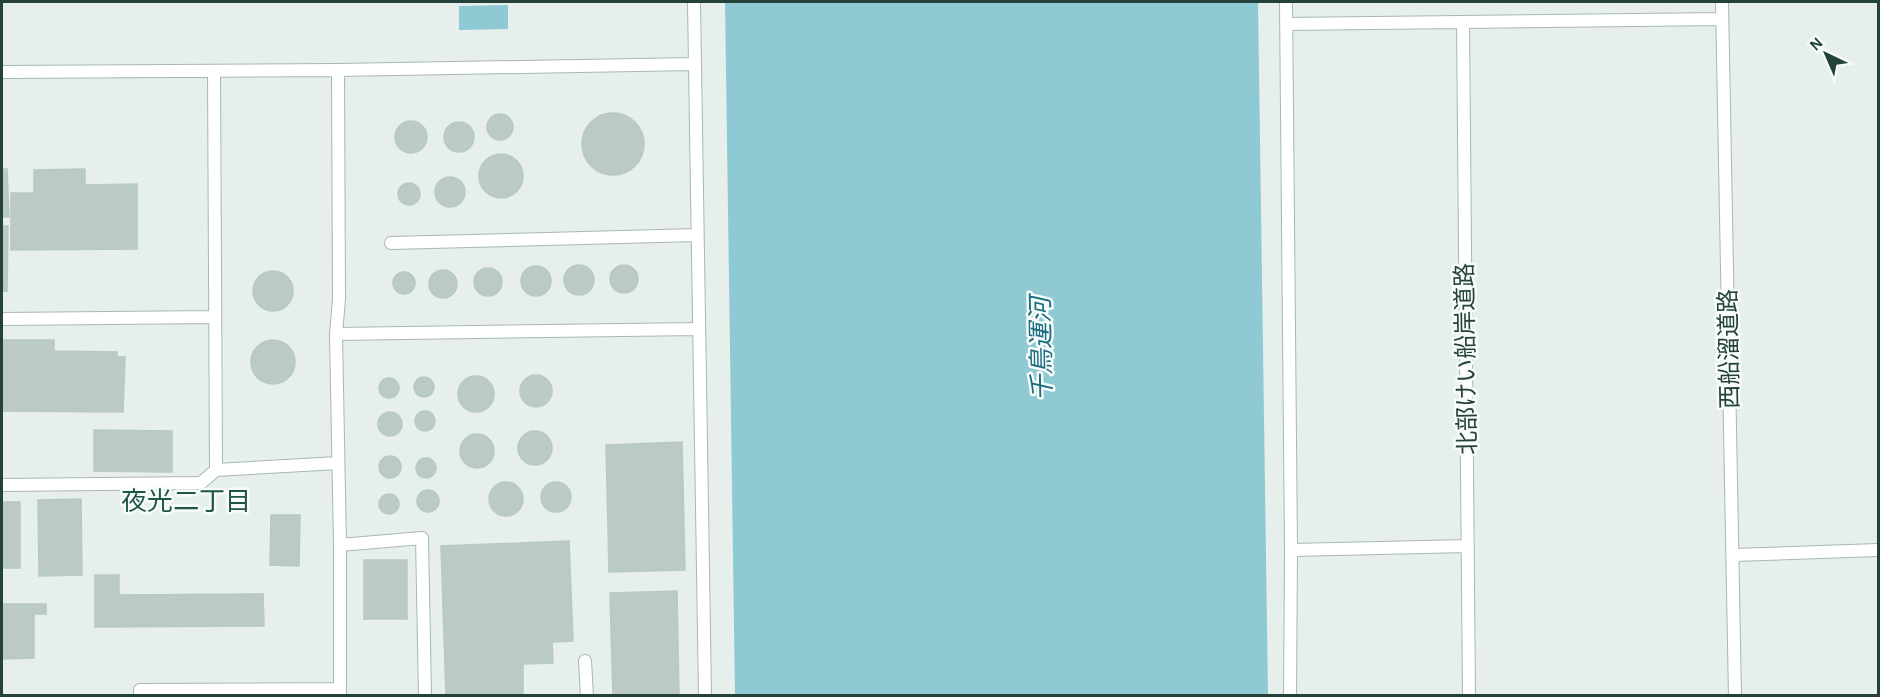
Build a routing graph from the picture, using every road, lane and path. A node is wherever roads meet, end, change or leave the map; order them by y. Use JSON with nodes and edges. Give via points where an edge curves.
{"nodes":[{"id":1,"x":694,"y":2,"type":"edge"},
{"id":2,"x":1286,"y":2,"type":"edge"},
{"id":3,"x":1722,"y":2,"type":"edge"},
{"id":4,"x":1722,"y":19,"type":"junction"},
{"id":5,"x":1463,"y":22,"type":"junction"},
{"id":6,"x":1286,"y":24,"type":"junction"},
{"id":7,"x":694,"y":64,"type":"junction"},
{"id":8,"x":214,"y":70,"type":"junction"},
{"id":9,"x":338,"y":70,"type":"junction"},
{"id":10,"x":2,"y":72,"type":"edge"},
{"id":11,"x":697,"y":235,"type":"junction"},
{"id":12,"x":391,"y":243,"type":"dead end"},
{"id":13,"x":215,"y":316,"type":"junction"},
{"id":14,"x":2,"y":319,"type":"edge"},
{"id":15,"x":698,"y":329,"type":"junction"},
{"id":16,"x":336,"y":334,"type":"junction"},
{"id":17,"x":338,"y":463,"type":"junction"},
{"id":18,"x":216,"y":470,"type":"junction"},
{"id":19,"x":2,"y":485,"type":"edge"},
{"id":20,"x":340,"y":545,"type":"junction"},
{"id":21,"x":1468,"y":546,"type":"junction"},
{"id":22,"x":1291,"y":550,"type":"junction"},
{"id":23,"x":1878,"y":550,"type":"edge"},
{"id":24,"x":1732,"y":555,"type":"junction"},
{"id":25,"x":585,"y":662,"type":"dead end"},
{"id":26,"x":340,"y":692,"type":"edge"},
{"id":27,"x":140,"y":696,"type":"edge"},
{"id":28,"x":425,"y":696,"type":"edge"},
{"id":29,"x":587,"y":696,"type":"edge"},
{"id":30,"x":705,"y":696,"type":"edge"},
{"id":31,"x":1290,"y":696,"type":"edge"},
{"id":32,"x":1469,"y":696,"type":"edge"},
{"id":33,"x":1735,"y":696,"type":"edge"}],
"edges":[{"from":1,"to":7,"type":"lane"},
{"from":2,"to":6,"type":"lane"},
{"from":3,"to":4,"type":"lane","name":"西船溜道路"},
{"from":4,"to":5,"type":"lane"},
{"from":4,"to":24,"type":"lane","name":"西船溜道路"},
{"from":5,"to":6,"type":"lane"},
{"from":5,"to":21,"type":"lane","name":"北部けい船岸道路"},
{"from":6,"to":22,"type":"lane"},
{"from":7,"to":9,"type":"lane"},
{"from":7,"to":11,"type":"lane"},
{"from":8,"to":9,"type":"lane"},
{"from":8,"to":10,"type":"lane"},
{"from":8,"to":13,"type":"lane"},
{"from":9,"to":16,"type":"lane"},
{"from":11,"to":12,"type":"lane"},
{"from":11,"to":15,"type":"lane"},
{"from":13,"to":14,"type":"lane"},
{"from":13,"to":18,"type":"lane"},
{"from":15,"to":16,"type":"lane"},
{"from":15,"to":30,"type":"lane"},
{"from":16,"to":17,"type":"lane"},
{"from":17,"to":18,"type":"lane"},
{"from":17,"to":20,"type":"lane"},
{"from":18,"to":19,"type":"lane","via":[[201,483]]},
{"from":20,"to":26,"type":"lane"},
{"from":20,"to":28,"type":"lane","via":[[422,538]]},
{"from":21,"to":22,"type":"lane"},
{"from":21,"to":32,"type":"lane","name":"北部けい船岸道路"},
{"from":22,"to":31,"type":"lane"},
{"from":23,"to":24,"type":"lane"},
{"from":24,"to":33,"type":"lane","name":"西船溜道路"},
{"from":25,"to":29,"type":"lane"},
{"from":26,"to":27,"type":"lane","via":[[140,690]]}]}
